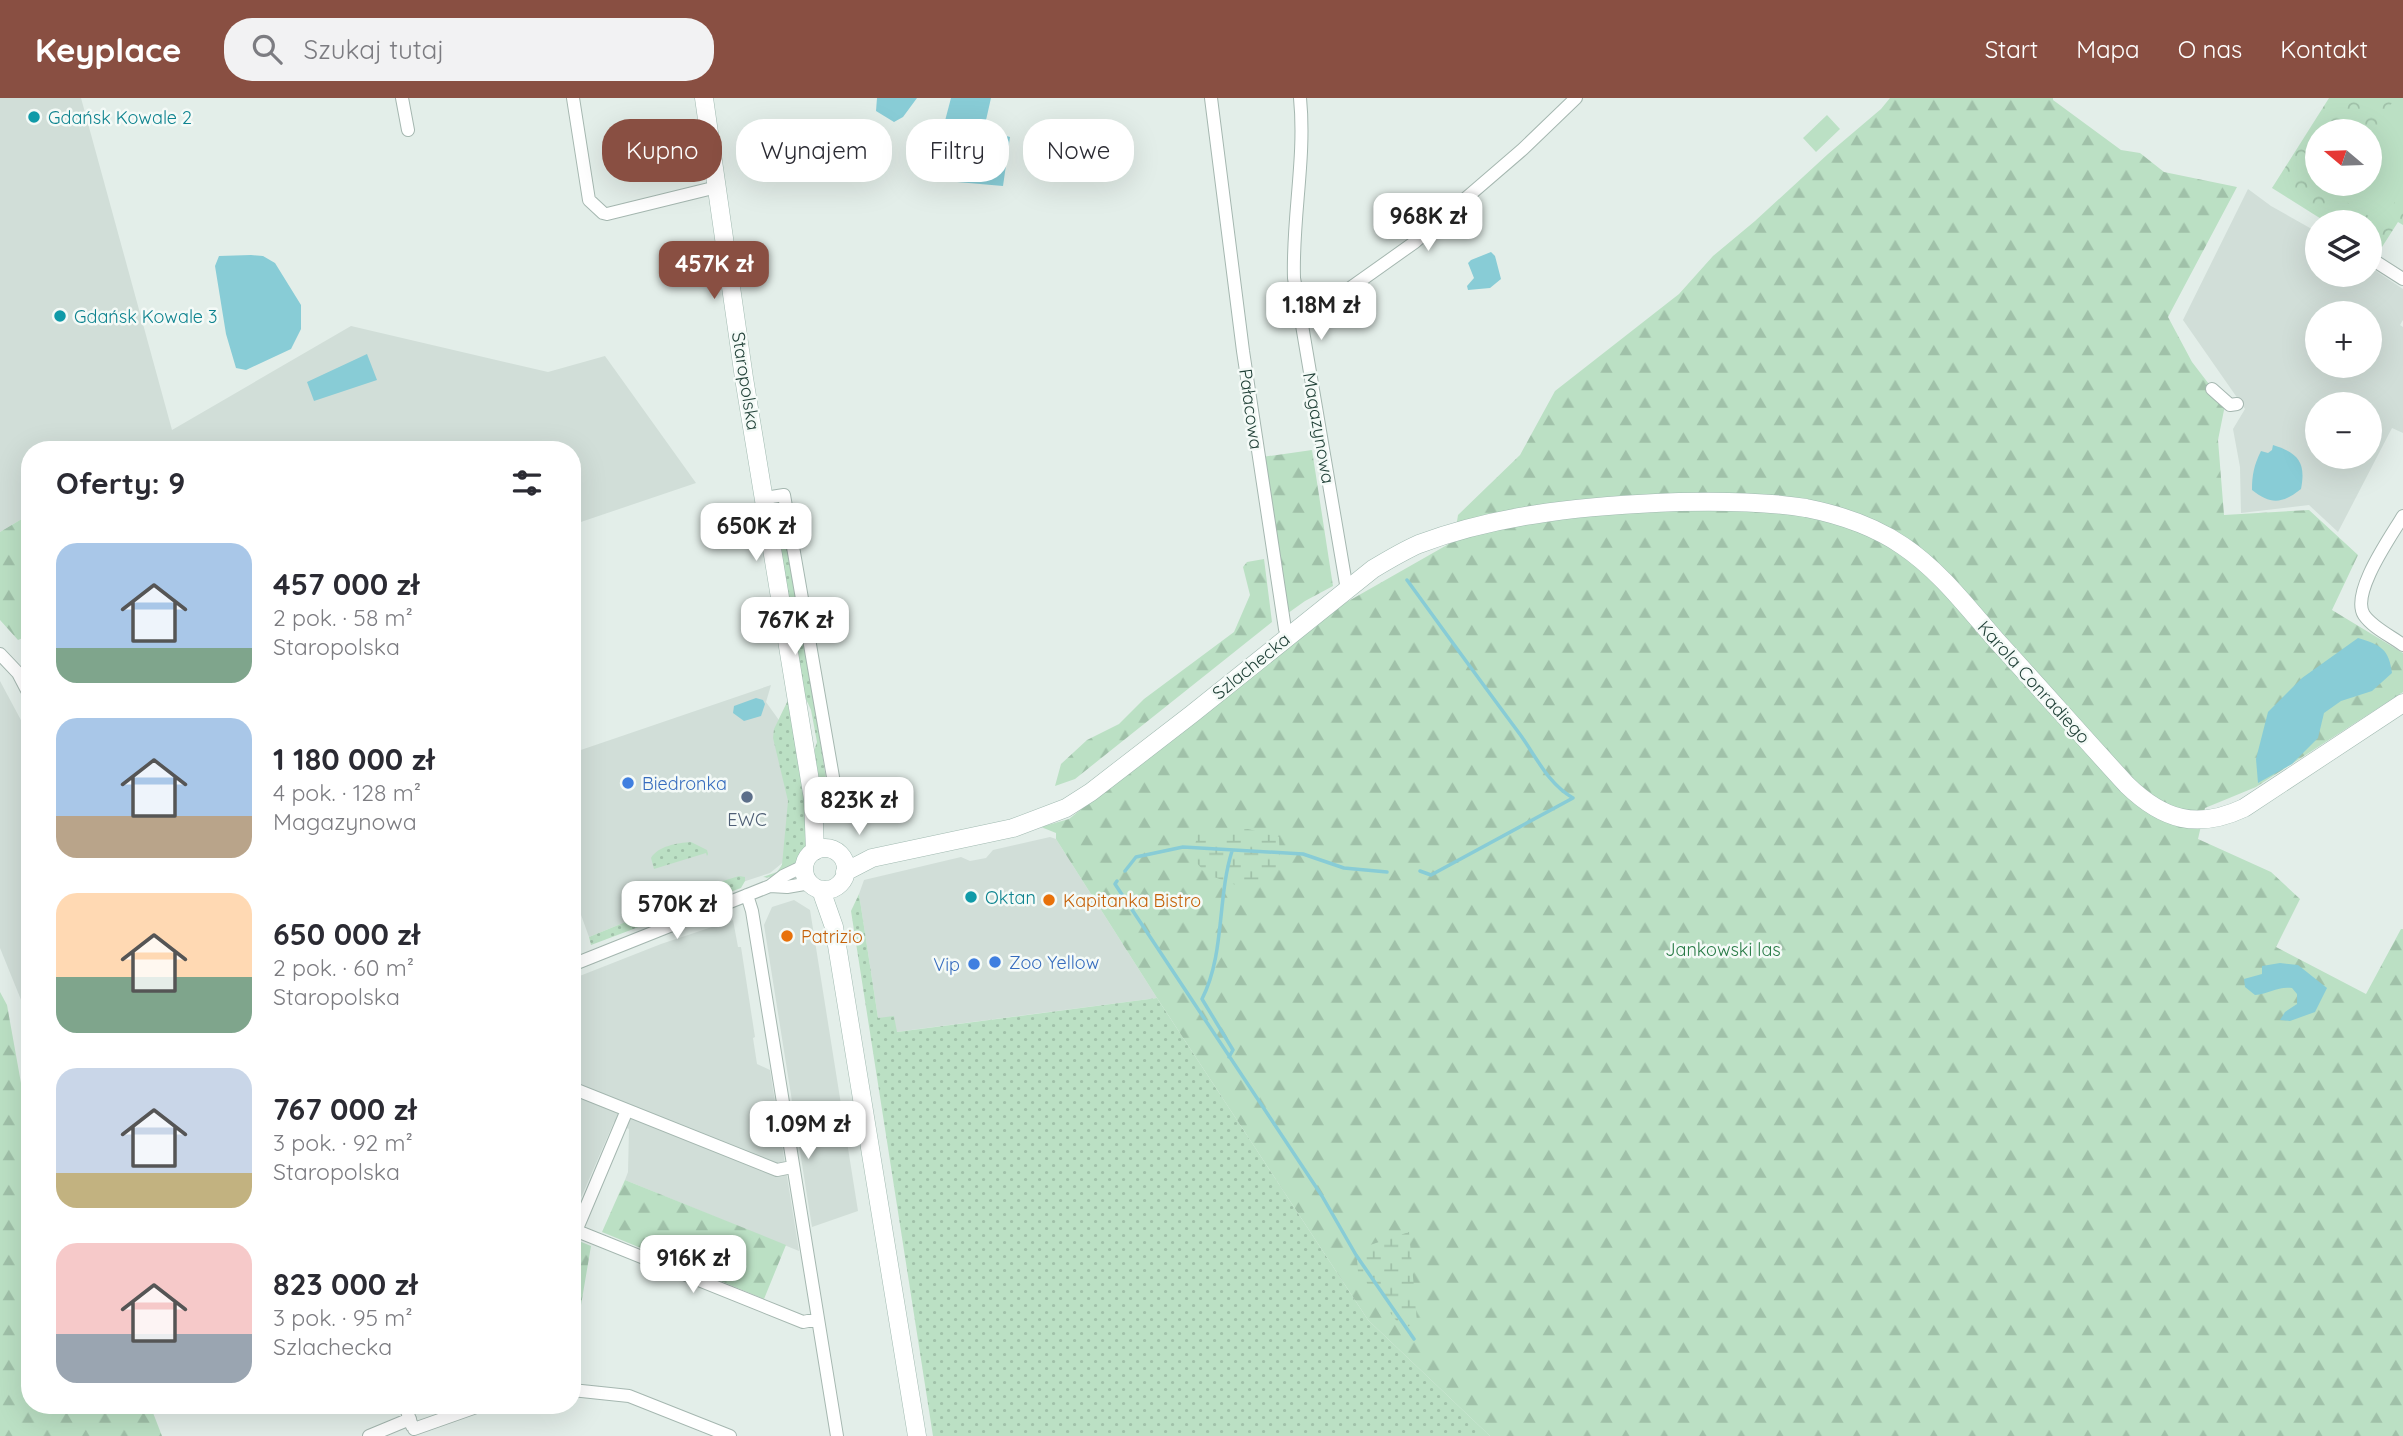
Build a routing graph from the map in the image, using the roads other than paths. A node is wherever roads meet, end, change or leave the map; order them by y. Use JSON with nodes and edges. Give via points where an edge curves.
{"nodes":[{"id":1,"x":402,"y":98,"type":"edge"},
{"id":2,"x":573,"y":98,"type":"edge"},
{"id":3,"x":704,"y":98,"type":"edge"},
{"id":4,"x":1211,"y":98,"type":"edge"},
{"id":5,"x":1300,"y":98,"type":"edge"},
{"id":6,"x":1576,"y":98,"type":"edge"},
{"id":7,"x":408,"y":130,"type":"dead end"},
{"id":8,"x":717,"y":187,"type":"junction"},
{"id":9,"x":2382,"y":266,"type":"edge"},
{"id":10,"x":2403,"y":279,"type":"edge"},
{"id":11,"x":1299,"y":318,"type":"junction"},
{"id":12,"x":2212,"y":389,"type":"dead end"},
{"id":13,"x":2237,"y":404,"type":"dead end"},
{"id":14,"x":765,"y":498,"type":"junction"},
{"id":15,"x":1641,"y":503,"type":"joint"},
{"id":16,"x":2403,"y":516,"type":"edge"},
{"id":17,"x":1347,"y":590,"type":"junction"},
{"id":18,"x":1289,"y":635,"type":"junction"},
{"id":19,"x":2403,"y":645,"type":"edge"},
{"id":20,"x":0,"y":654,"type":"edge"},
{"id":21,"x":21,"y":678,"type":"edge"},
{"id":22,"x":2403,"y":703,"type":"edge"},
{"id":23,"x":832,"y":778,"type":"junction"},
{"id":24,"x":813,"y":799,"type":"junction"},
{"id":25,"x":837,"y":800,"type":"dead end"},
{"id":26,"x":825,"y":869,"type":"junction"},
{"id":27,"x":747,"y":895,"type":"junction"},
{"id":28,"x":581,"y":961,"type":"edge"},
{"id":29,"x":581,"y":1092,"type":"edge"},
{"id":30,"x":626,"y":1110,"type":"junction"},
{"id":31,"x":792,"y":1167,"type":"junction"},
{"id":32,"x":581,"y":1214,"type":"edge"},
{"id":33,"x":581,"y":1233,"type":"edge"},
{"id":34,"x":818,"y":1319,"type":"junction"},
{"id":35,"x":581,"y":1391,"type":"edge"},
{"id":36,"x":455,"y":1414,"type":"edge"},
{"id":37,"x":413,"y":1428,"type":"edge"},
{"id":38,"x":369,"y":1436,"type":"edge"},
{"id":39,"x":730,"y":1436,"type":"edge"},
{"id":40,"x":837,"y":1436,"type":"edge"},
{"id":41,"x":917,"y":1436,"type":"edge"}],
"edges":[{"from":1,"to":7,"type":"street"},
{"from":2,"to":8,"type":"street","via":[[589,200],[603,213]]},
{"from":3,"to":8,"type":"street","name":"Staropolska"},
{"from":4,"to":18,"type":"street","name":"Pałacowa","via":[[1265,506]]},
{"from":5,"to":11,"type":"street","name":"Magazynowa","via":[[1302,152],[1293,239]]},
{"from":6,"to":11,"type":"street","via":[[1415,242],[1315,313]]},
{"from":8,"to":14,"type":"street","name":"Staropolska"},
{"from":9,"to":10,"type":"street"},
{"from":11,"to":17,"type":"street","name":"Magazynowa"},
{"from":12,"to":13,"type":"street","via":[[2230,405]]},
{"from":14,"to":23,"type":"street","via":[[785,495]]},
{"from":14,"to":24,"type":"street","name":"Staropolska"},
{"from":15,"to":17,"type":"street","name":"Szlachecka","via":[[1566,510],[1448,534],[1399,554]]},
{"from":15,"to":22,"type":"street","name":"Karola Conradiego","via":[[1780,504],[1850,519],[1886,535],[1948,586],[2127,785],[2157,809],[2177,818],[2202,821],[2244,808]]},
{"from":16,"to":19,"type":"street","via":[[2367,580],[2362,598],[2364,615]]},
{"from":17,"to":18,"type":"street","name":"Szlachecka"},
{"from":18,"to":26,"type":"street","name":"Szlachecka","via":[[1066,808],[1013,828]]},
{"from":20,"to":21,"type":"street"},
{"from":23,"to":24,"type":"street"},
{"from":23,"to":25,"type":"street"},
{"from":24,"to":26,"type":"street","name":"Staropolska"},
{"from":26,"to":27,"type":"street","via":[[783,876]]},
{"from":26,"to":41,"type":"street","name":"Staropolska"},
{"from":27,"to":28,"type":"street"},
{"from":27,"to":31,"type":"street"},
{"from":29,"to":30,"type":"street"},
{"from":30,"to":31,"type":"street","via":[[777,1170]]},
{"from":30,"to":32,"type":"street"},
{"from":31,"to":34,"type":"street"},
{"from":33,"to":34,"type":"street","via":[[803,1322]]},
{"from":34,"to":40,"type":"street"},
{"from":35,"to":39,"type":"street","via":[[637,1398]]},
{"from":36,"to":37,"type":"street"},
{"from":37,"to":38,"type":"street"}]}
